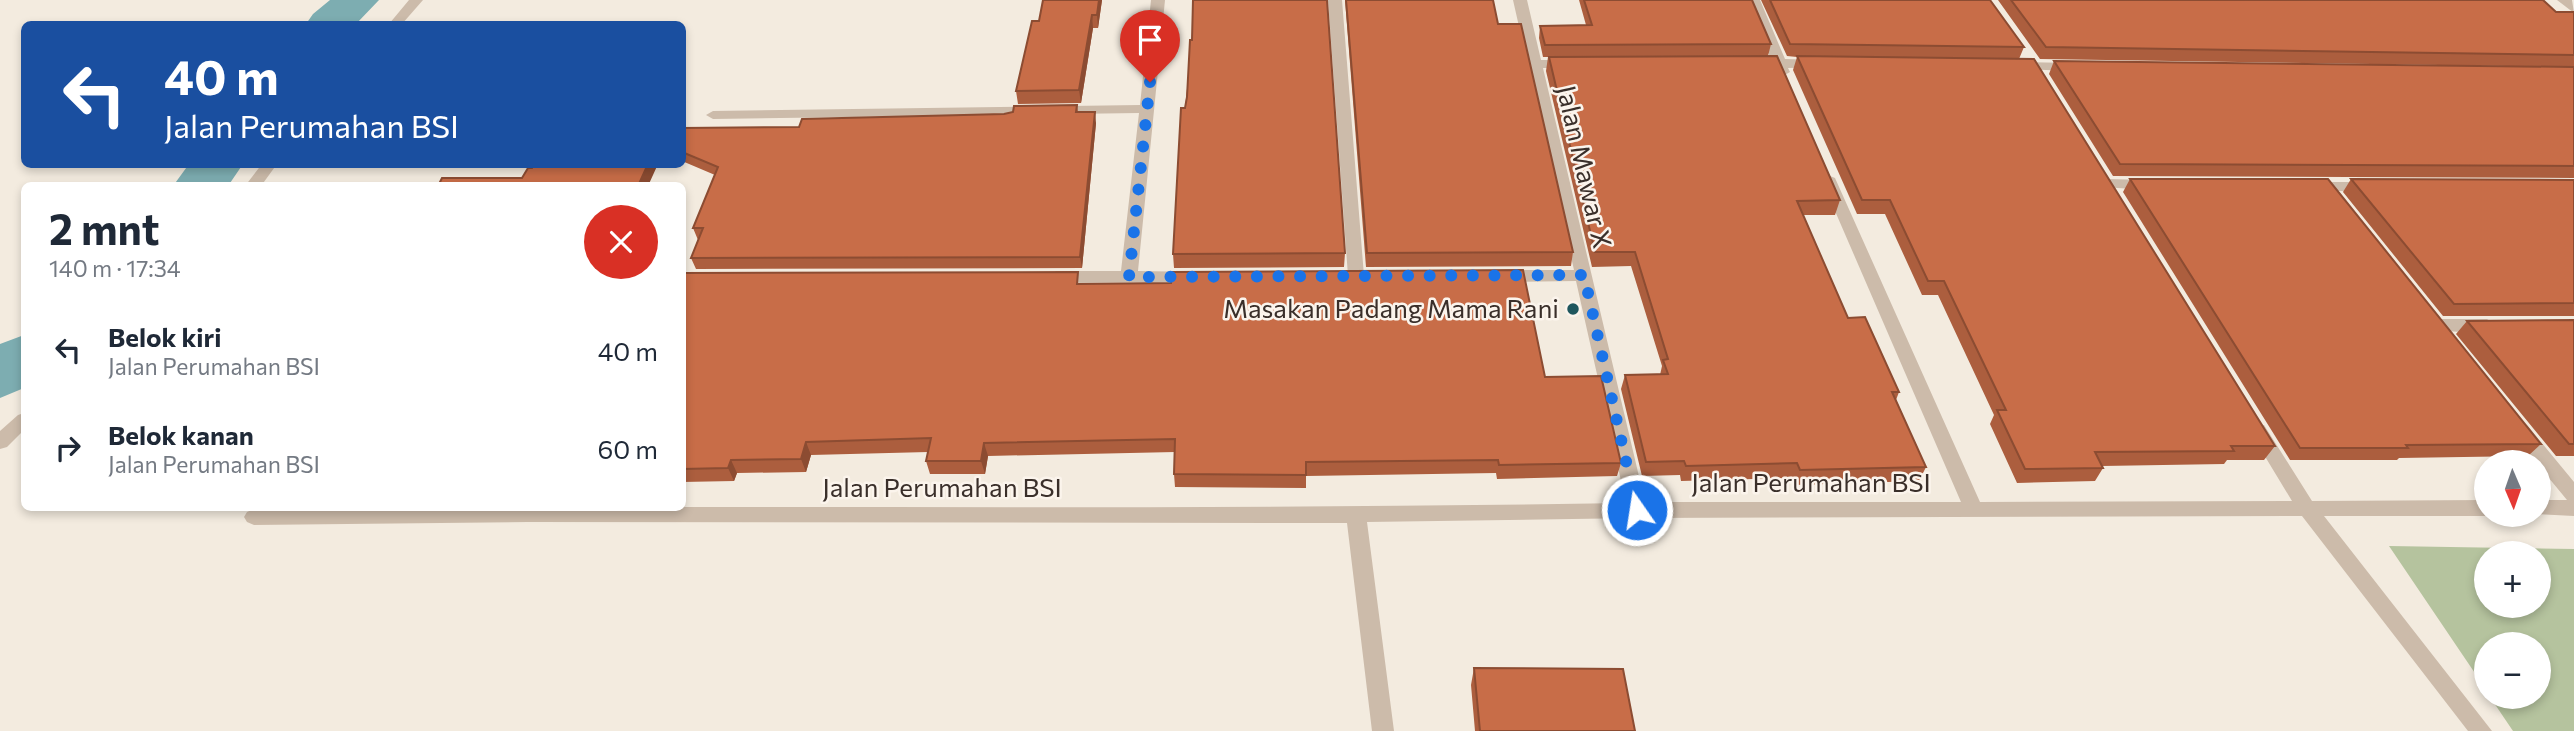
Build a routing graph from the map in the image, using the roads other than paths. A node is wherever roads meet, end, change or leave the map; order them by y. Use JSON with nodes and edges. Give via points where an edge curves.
{"nodes":[{"id":1,"x":415,"y":0,"type":"edge"},
{"id":2,"x":1158,"y":0,"type":"edge"},
{"id":3,"x":1335,"y":0,"type":"edge"},
{"id":4,"x":1520,"y":0,"type":"edge"},
{"id":5,"x":1753,"y":0,"type":"edge"},
{"id":6,"x":2564,"y":0,"type":"edge"},
{"id":7,"x":2574,"y":9,"type":"edge"},
{"id":8,"x":398,"y":21,"type":"edge"},
{"id":9,"x":2019,"y":44,"type":"edge"},
{"id":10,"x":1738,"y":63,"type":"edge"},
{"id":11,"x":1779,"y":63,"type":"junction"},
{"id":12,"x":1535,"y":64,"type":"junction"},
{"id":13,"x":1589,"y":64,"type":"edge"},
{"id":14,"x":1833,"y":64,"type":"edge"},
{"id":15,"x":2008,"y":66,"type":"edge"},
{"id":16,"x":2035,"y":67,"type":"junction"},
{"id":17,"x":2090,"y":67,"type":"edge"},
{"id":18,"x":1790,"y":89,"type":"edge"},
{"id":19,"x":2049,"y":90,"type":"edge"},
{"id":20,"x":1148,"y":109,"type":"junction"},
{"id":21,"x":713,"y":115,"type":"dead end"},
{"id":22,"x":1823,"y":165,"type":"edge"},
{"id":23,"x":267,"y":168,"type":"edge"},
{"id":24,"x":255,"y":182,"type":"edge"},
{"id":25,"x":2162,"y":185,"type":"edge"},
{"id":26,"x":2300,"y":187,"type":"edge"},
{"id":27,"x":2328,"y":187,"type":"junction"},
{"id":28,"x":2382,"y":187,"type":"edge"},
{"id":29,"x":2121,"y":208,"type":"edge"},
{"id":30,"x":2344,"y":208,"type":"edge"},
{"id":31,"x":1584,"y":275,"type":"junction"},
{"id":32,"x":1209,"y":276,"type":"edge"},
{"id":33,"x":1356,"y":276,"type":"edge"},
{"id":34,"x":1477,"y":276,"type":"edge"},
{"id":35,"x":1045,"y":277,"type":"edge"},
{"id":36,"x":1129,"y":277,"type":"junction"},
{"id":37,"x":2505,"y":325,"type":"edge"},
{"id":38,"x":2454,"y":346,"type":"edge"},
{"id":39,"x":2249,"y":415,"type":"edge"},
{"id":40,"x":2514,"y":421,"type":"edge"},
{"id":41,"x":21,"y":423,"type":"edge"},
{"id":42,"x":0,"y":442,"type":"edge"},
{"id":43,"x":2574,"y":496,"type":"edge"},
{"id":44,"x":2306,"y":507,"type":"junction"},
{"id":45,"x":1973,"y":508,"type":"junction"},
{"id":46,"x":2474,"y":508,"type":"edge"},
{"id":47,"x":2552,"y":508,"type":"edge"},
{"id":48,"x":2574,"y":508,"type":"edge"},
{"id":49,"x":1637,"y":510,"type":"junction"},
{"id":50,"x":529,"y":511,"type":"edge"},
{"id":51,"x":1356,"y":515,"type":"junction"},
{"id":52,"x":254,"y":517,"type":"dead end"},
{"id":53,"x":1384,"y":731,"type":"edge"},
{"id":54,"x":2481,"y":731,"type":"edge"}],
"edges":[{"from":1,"to":8,"type":"street"},
{"from":2,"to":20,"type":"street"},
{"from":3,"to":33,"type":"street"},
{"from":4,"to":12,"type":"street","name":"Jalan Mawar X"},
{"from":5,"to":11,"type":"street"},
{"from":6,"to":7,"type":"street"},
{"from":9,"to":16,"type":"street"},
{"from":10,"to":11,"type":"street"},
{"from":11,"to":14,"type":"street"},
{"from":11,"to":18,"type":"street"},
{"from":12,"to":13,"type":"street"},
{"from":12,"to":31,"type":"street","name":"Jalan Mawar X"},
{"from":15,"to":16,"type":"street"},
{"from":16,"to":17,"type":"street"},
{"from":16,"to":19,"type":"street"},
{"from":20,"to":21,"type":"street"},
{"from":20,"to":36,"type":"street"},
{"from":22,"to":45,"type":"street","name":"Jalan Perumahan BSI"},
{"from":23,"to":24,"type":"street"},
{"from":25,"to":29,"type":"street","via":[[2103,179]]},
{"from":26,"to":27,"type":"street"},
{"from":27,"to":28,"type":"street"},
{"from":27,"to":30,"type":"street"},
{"from":31,"to":34,"type":"street"},
{"from":31,"to":49,"type":"street","name":"Jalan Mawar X"},
{"from":32,"to":36,"type":"street"},
{"from":35,"to":36,"type":"street"},
{"from":37,"to":38,"type":"street","via":[[2433,320]]},
{"from":39,"to":44,"type":"street"},
{"from":40,"to":43,"type":"street"},
{"from":41,"to":42,"type":"street"},
{"from":44,"to":45,"type":"street","name":"Jalan Perumahan BSI"},
{"from":44,"to":46,"type":"street","name":"Jalan Perumahan BSI"},
{"from":44,"to":54,"type":"street"},
{"from":45,"to":49,"type":"street","name":"Jalan Perumahan BSI"},
{"from":47,"to":48,"type":"street"},
{"from":49,"to":51,"type":"street","name":"Jalan Perumahan BSI"},
{"from":50,"to":51,"type":"street","name":"Jalan Perumahan BSI"},
{"from":50,"to":52,"type":"street","name":"Jalan Perumahan BSI"},
{"from":51,"to":53,"type":"street"}]}
